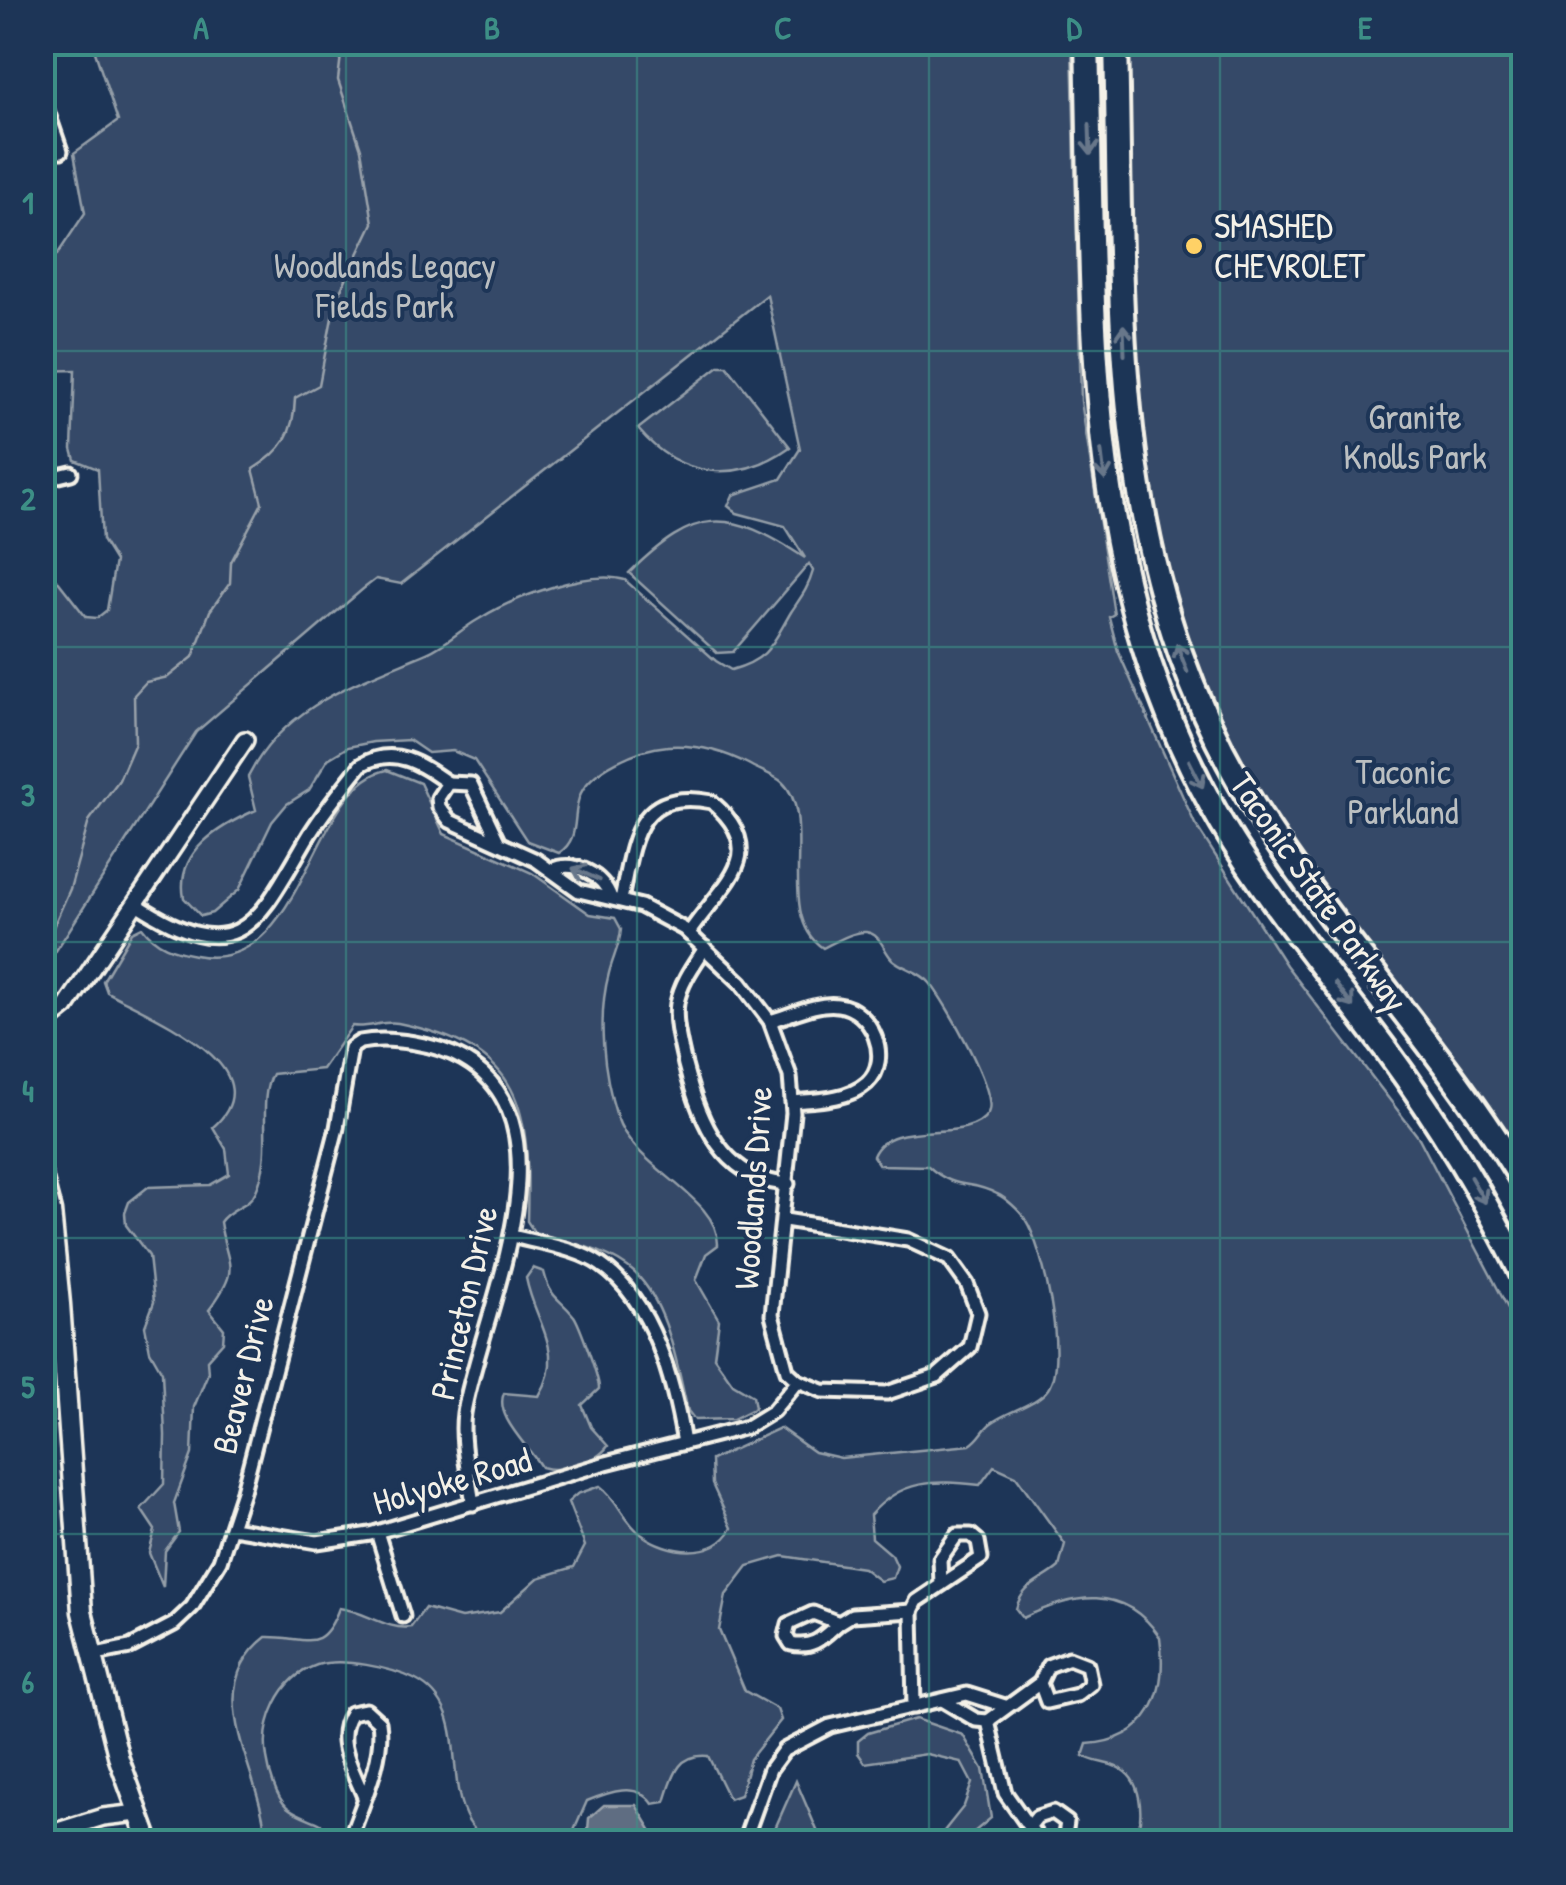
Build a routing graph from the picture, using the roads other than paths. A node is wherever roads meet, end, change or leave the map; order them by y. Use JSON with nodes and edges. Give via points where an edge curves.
{"nodes":[{"id":1,"x":1088,"y":42,"type":"edge"},
{"id":2,"x":1116,"y":42,"type":"edge"},
{"id":3,"x":42,"y":96,"type":"edge"},
{"id":4,"x":61,"y":151,"type":"dead end"},
{"id":5,"x":71,"y":473,"type":"dead end"},
{"id":6,"x":42,"y":480,"type":"edge"},
{"id":7,"x":245,"y":740,"type":"dead end"},
{"id":8,"x":448,"y":783,"type":"junction"},
{"id":9,"x":480,"y":805,"type":"junction"},
{"id":10,"x":459,"y":823,"type":"junction"},
{"id":11,"x":498,"y":841,"type":"junction"},
{"id":12,"x":551,"y":870,"type":"junction"},
{"id":13,"x":616,"y":899,"type":"junction"},
{"id":14,"x":138,"y":905,"type":"junction"},
{"id":15,"x":689,"y":933,"type":"junction"},
{"id":16,"x":706,"y":948,"type":"junction"},
{"id":17,"x":770,"y":1021,"type":"junction"},
{"id":18,"x":42,"y":1026,"type":"edge"},
{"id":19,"x":360,"y":1042,"type":"joint"},
{"id":20,"x":792,"y":1102,"type":"junction"},
{"id":21,"x":42,"y":1176,"type":"edge"},
{"id":22,"x":1524,"y":1183,"type":"edge"},
{"id":23,"x":788,"y":1184,"type":"junction"},
{"id":24,"x":785,"y":1220,"type":"junction"},
{"id":25,"x":512,"y":1236,"type":"junction"},
{"id":26,"x":1524,"y":1278,"type":"edge"},
{"id":27,"x":798,"y":1381,"type":"junction"},
{"id":28,"x":684,"y":1443,"type":"junction"},
{"id":29,"x":474,"y":1504,"type":"junction"},
{"id":30,"x":232,"y":1528,"type":"junction"},
{"id":31,"x":376,"y":1532,"type":"junction"},
{"id":32,"x":941,"y":1585,"type":"junction"},
{"id":33,"x":912,"y":1611,"type":"junction"},
{"id":34,"x":403,"y":1616,"type":"dead end"},
{"id":35,"x":839,"y":1623,"type":"dead end"},
{"id":36,"x":92,"y":1655,"type":"junction"},
{"id":37,"x":1040,"y":1683,"type":"junction"},
{"id":38,"x":944,"y":1701,"type":"junction"},
{"id":39,"x":1004,"y":1706,"type":"junction"},
{"id":40,"x":914,"y":1707,"type":"junction"},
{"id":41,"x":988,"y":1720,"type":"junction"},
{"id":42,"x":364,"y":1796,"type":"junction"},
{"id":43,"x":138,"y":1813,"type":"junction"},
{"id":44,"x":1029,"y":1826,"type":"junction"},
{"id":45,"x":42,"y":1836,"type":"edge"},
{"id":46,"x":149,"y":1842,"type":"edge"},
{"id":47,"x":349,"y":1842,"type":"edge"},
{"id":48,"x":744,"y":1842,"type":"edge"},
{"id":49,"x":1042,"y":1842,"type":"edge"},
{"id":50,"x":1064,"y":1842,"type":"edge"}],
"edges":[{"from":1,"to":26,"type":"highway","name":"Taconic State Parkway","one_way":true,"via":[[1102,457],[1119,561],[1148,662],[1222,822],[1426,1107]]},
{"from":22,"to":2,"type":"highway","name":"Taconic State Parkway","one_way":true,"via":[[1266,825],[1222,750],[1180,654],[1150,555],[1129,433]]},
{"from":3,"to":4,"type":"street"},
{"from":5,"to":6,"type":"street"},
{"from":7,"to":14,"type":"street"},
{"from":8,"to":9,"type":"street","via":[[471,784]]},
{"from":8,"to":10,"type":"street","via":[[439,807]]},
{"from":8,"to":14,"type":"street","via":[[400,757],[361,765],[306,840],[280,892],[258,918],[228,934],[192,935]]},
{"from":9,"to":10,"type":"street","via":[[473,818]]},
{"from":9,"to":11,"type":"street"},
{"from":10,"to":11,"type":"street","name":"Woodlands Drive"},
{"from":11,"to":12,"type":"street","name":"Woodlands Drive"},
{"from":12,"to":13,"type":"street","name":"Woodlands Drive","via":[[580,891]]},
{"from":13,"to":12,"type":"street","name":"Woodlands Drive","one_way":true,"via":[[590,873]]},
{"from":13,"to":15,"type":"street","name":"Woodlands Drive"},
{"from":13,"to":15,"type":"street","via":[[647,814],[673,798],[712,802],[737,829],[739,866]]},
{"from":14,"to":18,"type":"street","via":[[66,1007]]},
{"from":15,"to":16,"type":"street","name":"Woodlands Drive"},
{"from":16,"to":17,"type":"street","name":"Woodlands Drive"},
{"from":16,"to":23,"type":"street","via":[[677,1004],[694,1102],[720,1148],[743,1170]]},
{"from":17,"to":20,"type":"street","name":"Woodlands Drive"},
{"from":17,"to":20,"type":"street","via":[[834,1004],[861,1016],[876,1039],[876,1071],[866,1085]]},
{"from":19,"to":25,"type":"street","name":"Princeton Drive","via":[[432,1046],[476,1067],[492,1083],[514,1139],[518,1190]]},
{"from":19,"to":30,"type":"street","name":"Beaver Drive","via":[[350,1048],[337,1128]]},
{"from":20,"to":23,"type":"street","name":"Woodlands Drive"},
{"from":21,"to":36,"type":"main road","via":[[59,1292],[78,1581]]},
{"from":23,"to":24,"type":"street","name":"Woodlands Drive"},
{"from":24,"to":27,"type":"street","name":"Woodlands Drive","via":[[772,1315],[781,1362]]},
{"from":24,"to":27,"type":"street","via":[[933,1250],[958,1270],[978,1313],[961,1358],[910,1388],[844,1395]]},
{"from":25,"to":28,"type":"street","via":[[585,1256],[631,1294],[652,1331]]},
{"from":25,"to":29,"type":"street","name":"Princeton Drive","via":[[463,1419]]},
{"from":27,"to":28,"type":"street","name":"Holyoke Road","via":[[760,1422]]},
{"from":28,"to":29,"type":"street","name":"Holyoke Road"},
{"from":29,"to":31,"type":"street","name":"Holyoke Road"},
{"from":30,"to":31,"type":"street","name":"Holyoke Road","via":[[317,1542]]},
{"from":30,"to":36,"type":"street","name":"Beaver Drive","via":[[207,1587],[174,1624],[130,1647]]},
{"from":31,"to":34,"type":"street"},
{"from":32,"to":32,"type":"street","via":[[940,1559],[957,1535],[971,1535],[981,1558]]},
{"from":32,"to":33,"type":"street"},
{"from":33,"to":35,"type":"street","via":[[852,1615]]},
{"from":33,"to":40,"type":"street"},
{"from":36,"to":43,"type":"main road"},
{"from":37,"to":37,"type":"street","via":[[1048,1666],[1069,1658],[1087,1665],[1090,1684],[1077,1695],[1047,1702]]},
{"from":37,"to":39,"type":"street"},
{"from":38,"to":39,"type":"street","via":[[974,1694]]},
{"from":38,"to":40,"type":"street"},
{"from":38,"to":41,"type":"street"},
{"from":39,"to":41,"type":"street"},
{"from":40,"to":48,"type":"street","via":[[830,1726],[784,1750],[770,1768]]},
{"from":41,"to":44,"type":"street","via":[[1005,1793]]},
{"from":42,"to":42,"type":"street","via":[[342,1728],[351,1713],[366,1710],[378,1718],[380,1732]]},
{"from":42,"to":47,"type":"street"},
{"from":43,"to":45,"type":"street"},
{"from":43,"to":46,"type":"main road"},
{"from":44,"to":49,"type":"street"},
{"from":44,"to":50,"type":"street","via":[[1053,1812],[1066,1822]]}]}
